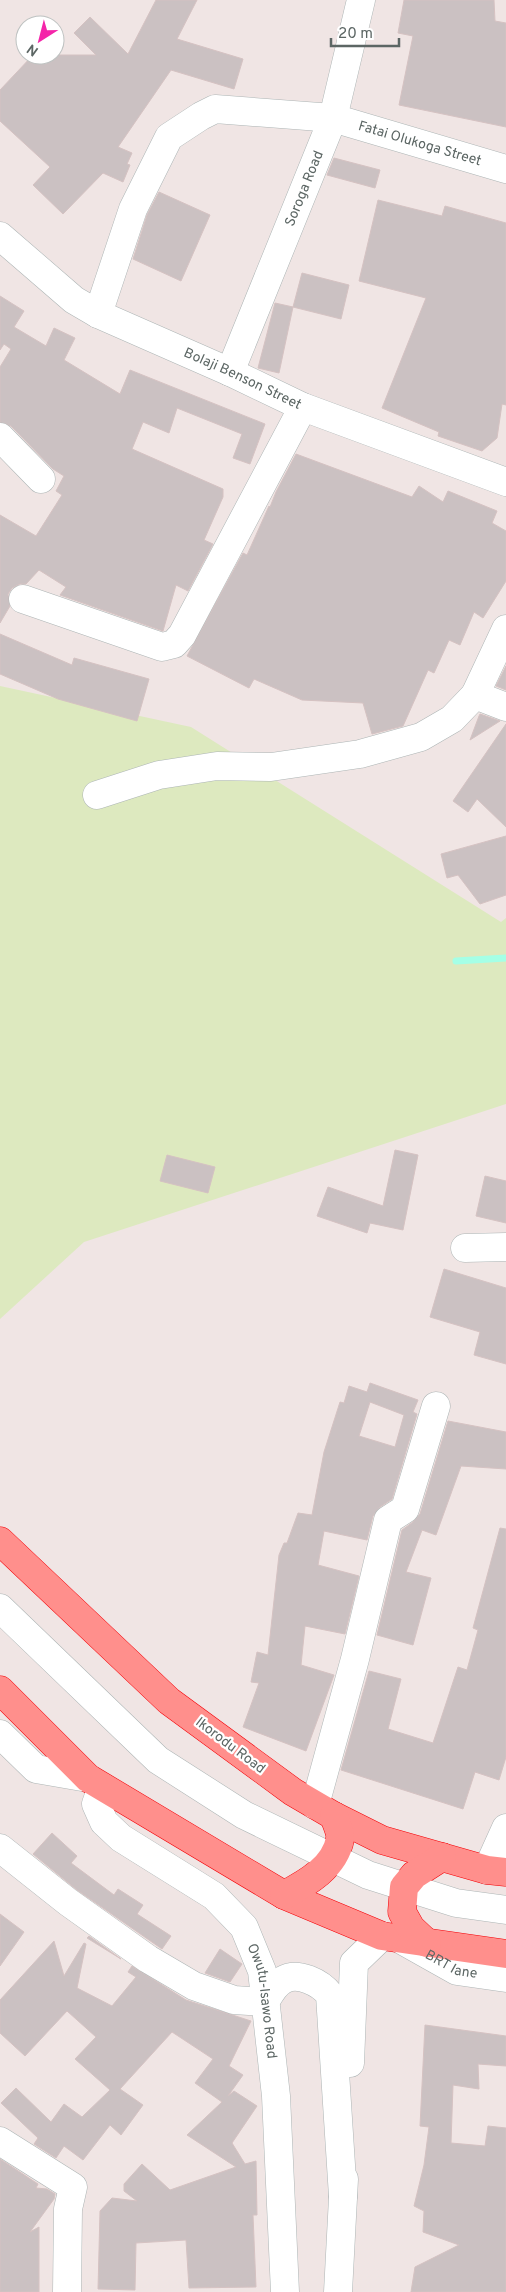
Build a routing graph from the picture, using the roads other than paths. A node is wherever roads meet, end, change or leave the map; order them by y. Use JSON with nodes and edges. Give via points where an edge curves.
{"nodes":[{"id":1,"x":361,"y":0,"type":"edge"},
{"id":2,"x":333,"y":118,"type":"junction"},
{"id":3,"x":506,"y":169,"type":"edge"},
{"id":4,"x":0,"y":236,"type":"edge"},
{"id":5,"x":98,"y":314,"type":"junction"},
{"id":6,"x":230,"y":372,"type":"junction"},
{"id":7,"x":303,"y":407,"type":"junction"},
{"id":8,"x":0,"y":437,"type":"edge"},
{"id":9,"x":41,"y":479,"type":"dead end"},
{"id":10,"x":506,"y":482,"type":"edge"},
{"id":11,"x":23,"y":599,"type":"dead end"},
{"id":12,"x":506,"y":629,"type":"edge"},
{"id":13,"x":476,"y":695,"type":"junction"},
{"id":14,"x":506,"y":706,"type":"edge"},
{"id":15,"x":97,"y":795,"type":"dead end"},
{"id":16,"x":506,"y":1247,"type":"edge"},
{"id":17,"x":465,"y":1248,"type":"dead end"},
{"id":18,"x":436,"y":1406,"type":"dead end"},
{"id":19,"x":0,"y":1541,"type":"edge"},
{"id":20,"x":0,"y":1608,"type":"edge"},
{"id":21,"x":0,"y":1690,"type":"edge"},
{"id":22,"x":0,"y":1734,"type":"edge"},
{"id":23,"x":95,"y":1783,"type":"junction"},
{"id":24,"x":325,"y":1811,"type":"junction"},
{"id":25,"x":506,"y":1828,"type":"edge"},
{"id":26,"x":0,"y":1848,"type":"edge"},
{"id":27,"x":332,"y":1858,"type":"junction"},
{"id":28,"x":442,"y":1858,"type":"junction"},
{"id":29,"x":497,"y":1871,"type":"edge"},
{"id":30,"x":404,"y":1887,"type":"junction"},
{"id":31,"x":284,"y":1895,"type":"junction"},
{"id":32,"x":506,"y":1910,"type":"edge"},
{"id":33,"x":391,"y":1937,"type":"junction"},
{"id":34,"x":427,"y":1943,"type":"junction"},
{"id":35,"x":506,"y":1954,"type":"edge"},
{"id":36,"x":506,"y":1978,"type":"edge"},
{"id":37,"x":265,"y":2002,"type":"junction"},
{"id":38,"x":0,"y":2141,"type":"edge"},
{"id":39,"x":343,"y":2196,"type":"junction"},
{"id":40,"x":67,"y":2292,"type":"edge"},
{"id":41,"x":285,"y":2292,"type":"edge"},
{"id":42,"x":338,"y":2292,"type":"edge"}],
"edges":[{"from":1,"to":2,"type":"street","name":"Soroga Road"},
{"from":2,"to":3,"type":"street","name":"Fatai Olukoga Street"},
{"from":2,"to":5,"type":"street","name":"Fatai Olukoga Street","via":[[215,109],[169,137],[133,208]]},
{"from":2,"to":6,"type":"street","name":"Soroga Road"},
{"from":4,"to":5,"type":"street","name":"Bolaji Benson Street","via":[[74,300]]},
{"from":5,"to":6,"type":"street","name":"Bolaji Benson Street"},
{"from":6,"to":7,"type":"street","name":"Bolaji Benson Street"},
{"from":7,"to":10,"type":"street","name":"Bolaji Benson Street"},
{"from":7,"to":11,"type":"street","via":[[182,635],[174,644],[162,647]]},
{"from":8,"to":9,"type":"street"},
{"from":12,"to":13,"type":"street"},
{"from":13,"to":14,"type":"street"},
{"from":13,"to":15,"type":"street","via":[[452,719],[421,737],[360,754],[271,767],[217,766],[160,775]]},
{"from":16,"to":17,"type":"street"},
{"from":18,"to":24,"type":"street","via":[[405,1509],[388,1520],[355,1659]]},
{"from":19,"to":24,"type":"highway","name":"Ikorodu Road","via":[[169,1700],[286,1787]]},
{"from":20,"to":27,"type":"street","via":[[158,1760],[244,1815]]},
{"from":21,"to":23,"type":"highway"},
{"from":22,"to":23,"type":"street","via":[[36,1769]]},
{"from":23,"to":31,"type":"highway"},
{"from":23,"to":37,"type":"street","name":"Owutu-Isawo Road","via":[[96,1804],[104,1822],[121,1838],[214,1896],[244,1927],[262,1971]]},
{"from":24,"to":27,"type":"highway","via":[[340,1838]]},
{"from":24,"to":28,"type":"highway","name":"Ikorodu Road","via":[[382,1840]]},
{"from":25,"to":29,"type":"street"},
{"from":26,"to":37,"type":"street","via":[[148,1959],[194,1986],[234,2000]]},
{"from":27,"to":30,"type":"street"},
{"from":27,"to":31,"type":"highway","via":[[307,1884]]},
{"from":28,"to":29,"type":"highway","name":"Ikorodu Road"},
{"from":28,"to":30,"type":"highway","via":[[414,1875]]},
{"from":30,"to":32,"type":"street","via":[[456,1903]]},
{"from":30,"to":34,"type":"highway","via":[[402,1912],[411,1928]]},
{"from":31,"to":33,"type":"highway"},
{"from":33,"to":34,"type":"highway"},
{"from":33,"to":36,"type":"street","name":"BRT lane","via":[[457,1971]]},
{"from":33,"to":39,"type":"street","via":[[354,1963]]},
{"from":34,"to":35,"type":"highway"},
{"from":37,"to":39,"type":"street","via":[[285,1978],[314,1982],[330,1995]]},
{"from":37,"to":41,"type":"street","name":"Owutu-Isawo Road","via":[[276,2096]]},
{"from":38,"to":40,"type":"street","via":[[73,2186],[68,2209]]},
{"from":39,"to":42,"type":"street"}]}
